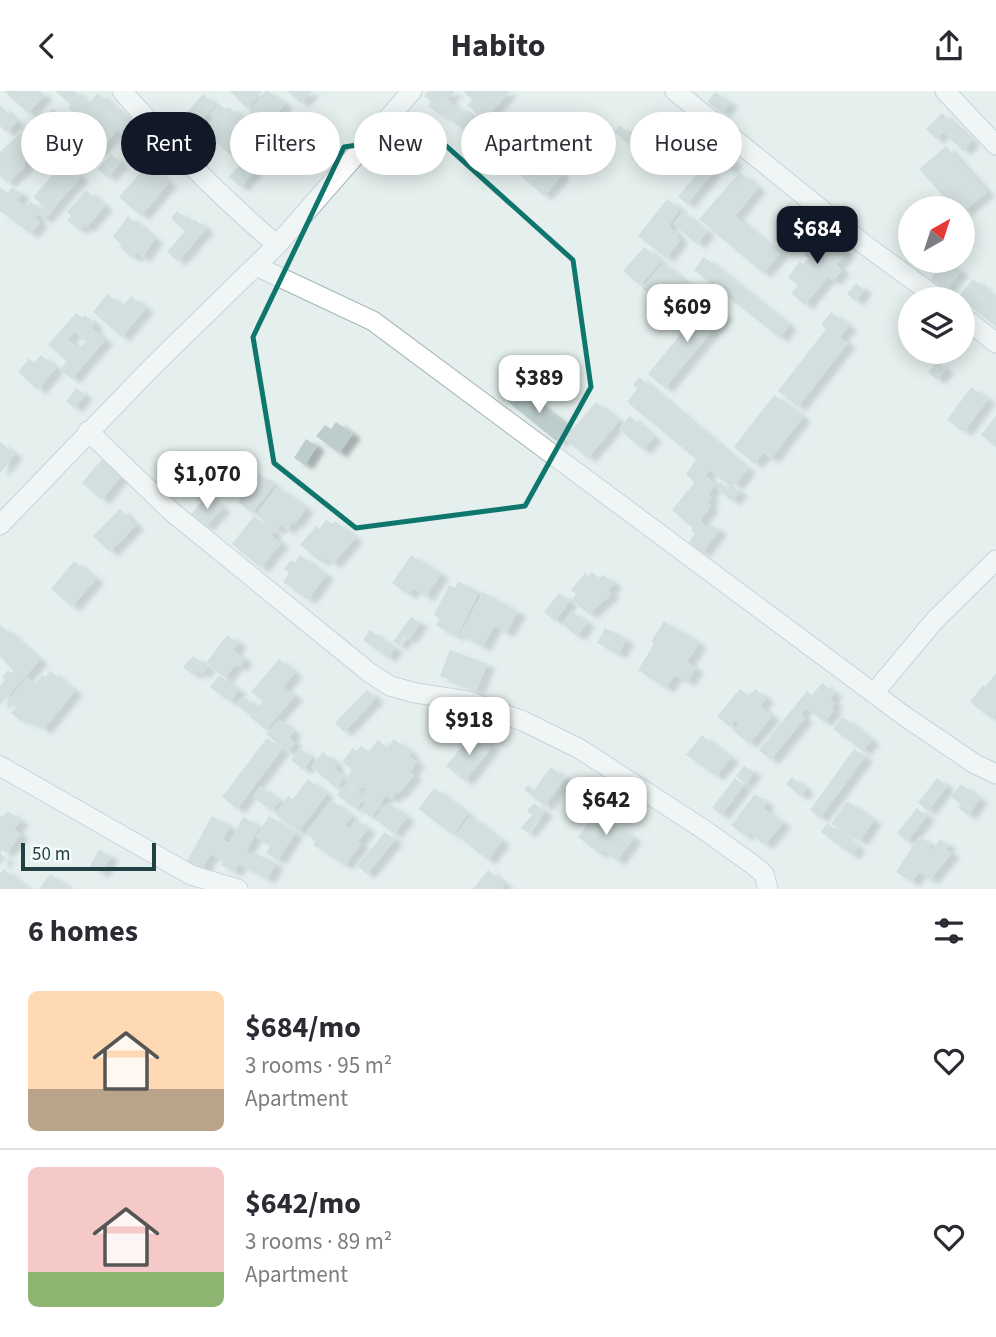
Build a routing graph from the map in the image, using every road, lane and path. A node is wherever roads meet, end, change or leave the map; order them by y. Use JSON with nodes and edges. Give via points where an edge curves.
{"nodes":[{"id":1,"x":122,"y":91,"type":"edge"},
{"id":2,"x":412,"y":91,"type":"edge"},
{"id":3,"x":675,"y":91,"type":"edge"},
{"id":4,"x":950,"y":93,"type":"edge"},
{"id":5,"x":996,"y":145,"type":"edge"},
{"id":6,"x":277,"y":245,"type":"junction"},
{"id":7,"x":256,"y":266,"type":"junction"},
{"id":8,"x":923,"y":287,"type":"edge"},
{"id":9,"x":975,"y":327,"type":"edge"},
{"id":10,"x":996,"y":343,"type":"edge"},
{"id":11,"x":88,"y":431,"type":"junction"},
{"id":12,"x":0,"y":524,"type":"edge"},
{"id":13,"x":996,"y":560,"type":"edge"},
{"id":14,"x":874,"y":693,"type":"junction"},
{"id":15,"x":0,"y":766,"type":"edge"},
{"id":16,"x":996,"y":774,"type":"edge"},
{"id":17,"x":238,"y":889,"type":"edge"},
{"id":18,"x":768,"y":889,"type":"edge"}],
"edges":[{"from":1,"to":6,"type":"street"},
{"from":2,"to":6,"type":"street"},
{"from":3,"to":8,"type":"street"},
{"from":4,"to":5,"type":"street"},
{"from":6,"to":7,"type":"street"},
{"from":7,"to":11,"type":"street"},
{"from":7,"to":14,"type":"street","via":[[373,321]]},
{"from":9,"to":10,"type":"street"},
{"from":11,"to":12,"type":"street"},
{"from":11,"to":18,"type":"street","via":[[172,512],[370,673],[390,686],[467,702],[523,721],[580,749],[752,864],[764,874]]},
{"from":13,"to":14,"type":"street","via":[[935,620]]},
{"from":14,"to":16,"type":"street"},
{"from":15,"to":17,"type":"street","via":[[191,875]]}]}
